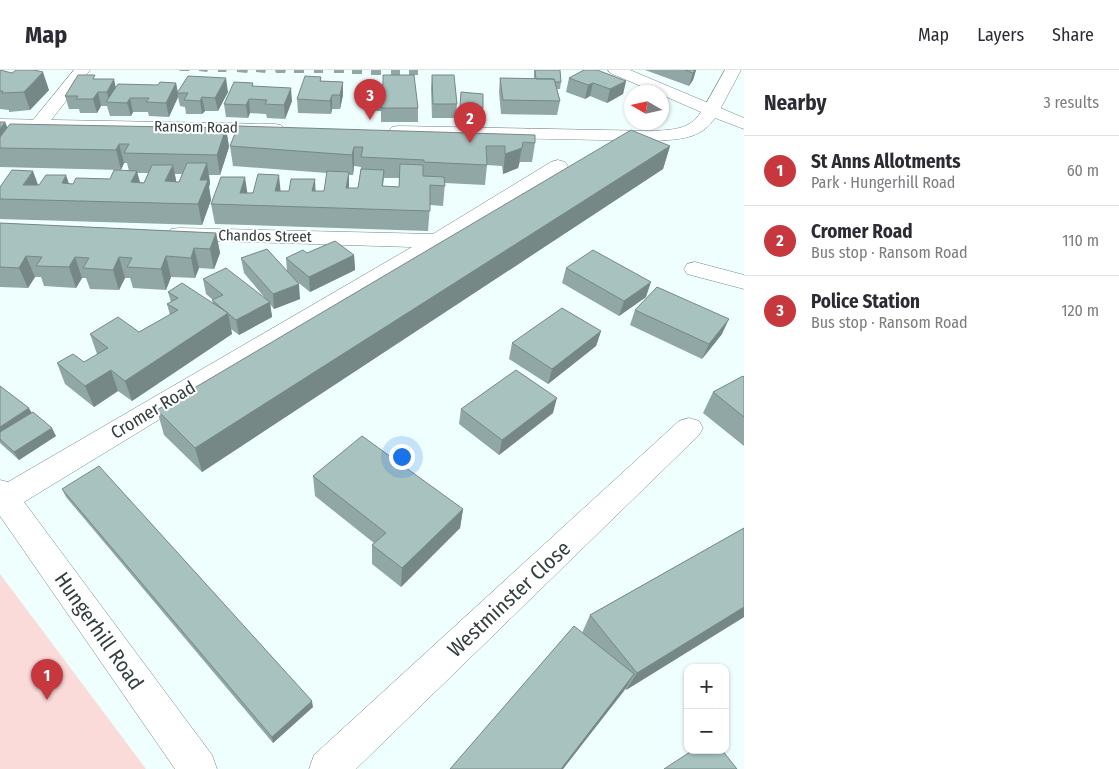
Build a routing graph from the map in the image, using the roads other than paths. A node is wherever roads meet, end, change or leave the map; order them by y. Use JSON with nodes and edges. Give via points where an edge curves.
{"nodes":[{"id":1,"x":82,"y":70,"type":"edge"},
{"id":2,"x":616,"y":70,"type":"edge"},
{"id":3,"x":733,"y":70,"type":"edge"},
{"id":4,"x":711,"y":111,"type":"junction"},
{"id":5,"x":0,"y":124,"type":"edge"},
{"id":6,"x":39,"y":124,"type":"junction"},
{"id":7,"x":744,"y":124,"type":"edge"},
{"id":8,"x":296,"y":129,"type":"edge"},
{"id":9,"x":385,"y":131,"type":"edge"},
{"id":10,"x":558,"y":166,"type":"dead end"},
{"id":11,"x":157,"y":234,"type":"edge"},
{"id":12,"x":440,"y":241,"type":"junction"},
{"id":13,"x":695,"y":269,"type":"dead end"},
{"id":14,"x":744,"y":282,"type":"edge"},
{"id":15,"x":689,"y":428,"type":"dead end"},
{"id":16,"x":3,"y":496,"type":"edge"},
{"id":17,"x":198,"y":769,"type":"edge"},
{"id":18,"x":328,"y":769,"type":"edge"}],
"edges":[{"from":1,"to":6,"type":"street"},
{"from":2,"to":4,"type":"street"},
{"from":3,"to":4,"type":"street"},
{"from":4,"to":7,"type":"street"},
{"from":4,"to":9,"type":"street","via":[[696,131],[655,136]]},
{"from":5,"to":6,"type":"street","name":"Ransom Road"},
{"from":6,"to":8,"type":"street","name":"Ransom Road"},
{"from":10,"to":12,"type":"street","name":"Cromer Road"},
{"from":11,"to":12,"type":"street","name":"Chandos Street"},
{"from":12,"to":16,"type":"street","name":"Cromer Road"},
{"from":13,"to":14,"type":"street"},
{"from":15,"to":18,"type":"street","name":"Westminster Close"},
{"from":16,"to":17,"type":"street","name":"Hungerhill Road"}]}
